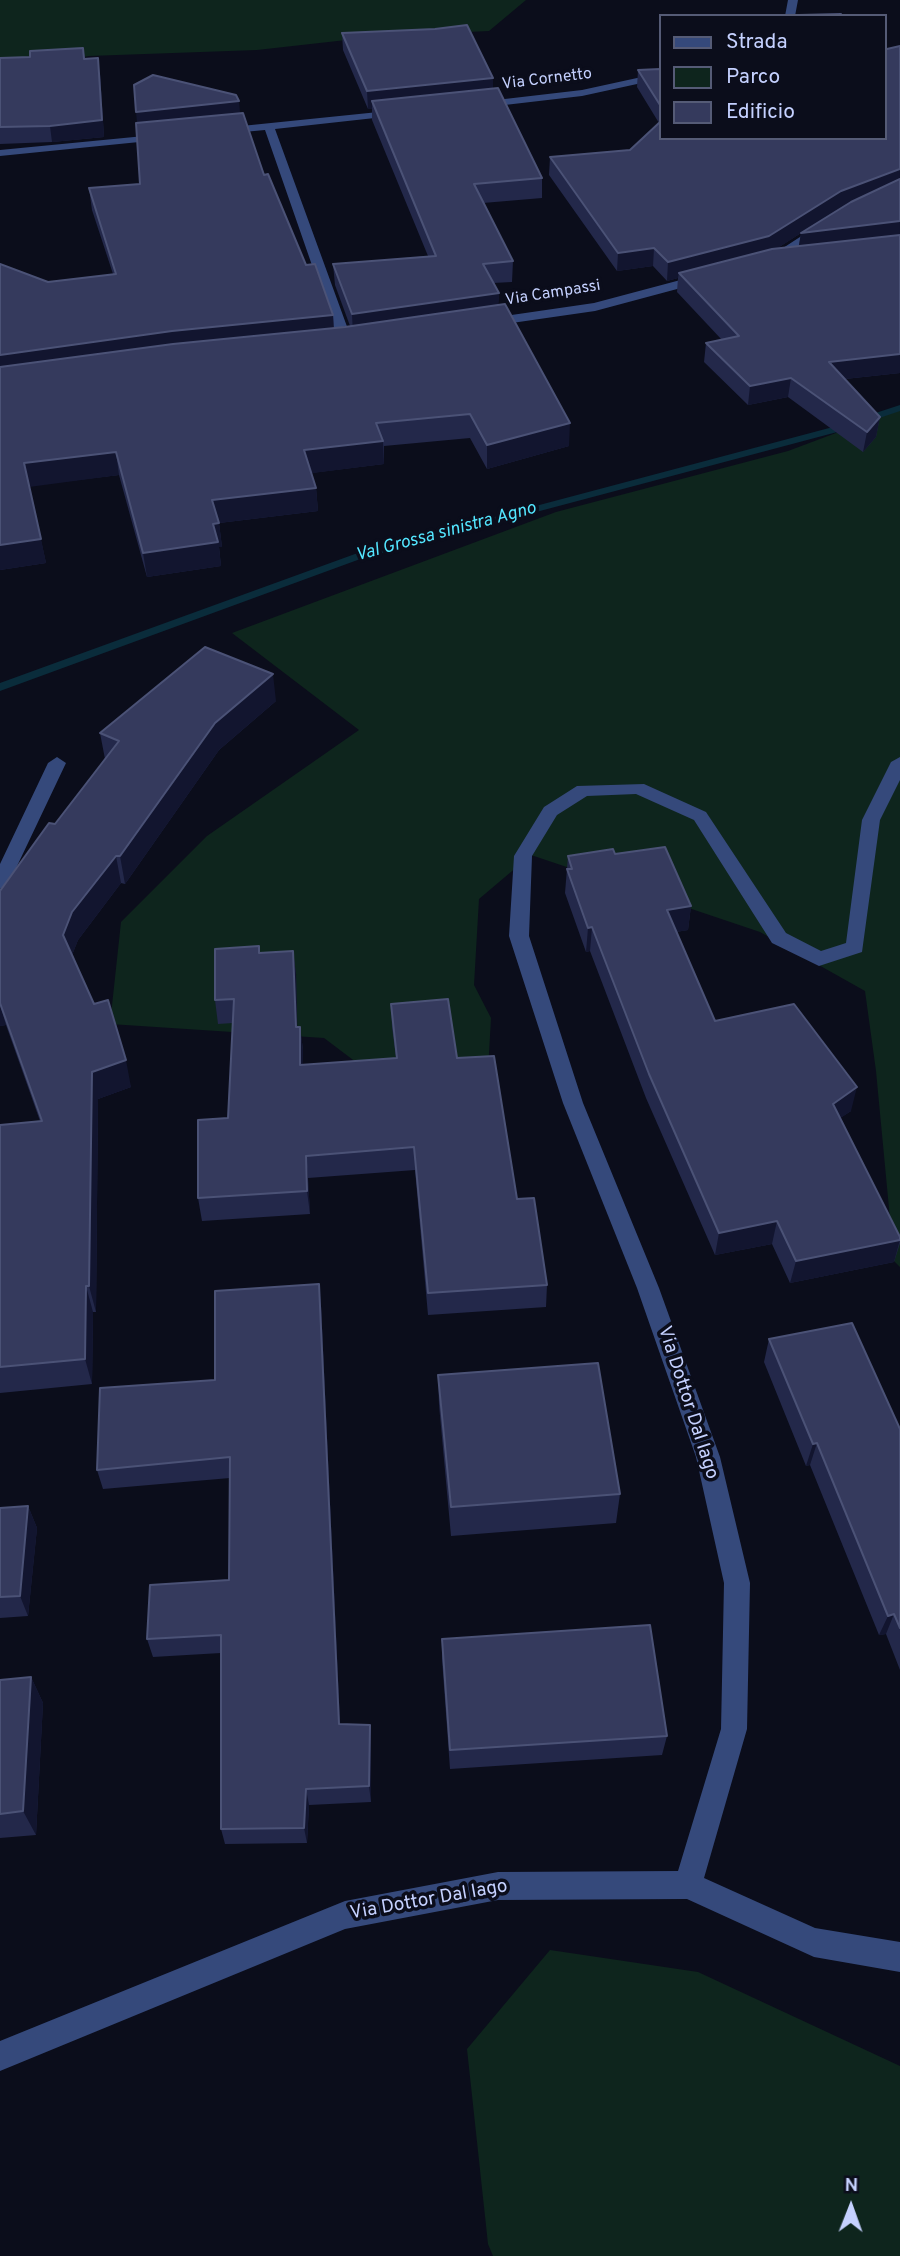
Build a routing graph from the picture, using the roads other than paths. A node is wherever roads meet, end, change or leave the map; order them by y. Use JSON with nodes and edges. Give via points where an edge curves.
{"nodes":[{"id":1,"x":659,"y":76,"type":"edge"},
{"id":2,"x":462,"y":107,"type":"edge"},
{"id":3,"x":407,"y":112,"type":"edge"},
{"id":4,"x":269,"y":127,"type":"junction"},
{"id":5,"x":215,"y":132,"type":"edge"},
{"id":6,"x":175,"y":136,"type":"edge"},
{"id":7,"x":0,"y":153,"type":"edge"},
{"id":8,"x":833,"y":221,"type":"edge"},
{"id":9,"x":796,"y":258,"type":"edge"},
{"id":10,"x":716,"y":275,"type":"edge"},
{"id":11,"x":470,"y":325,"type":"edge"},
{"id":12,"x":346,"y":343,"type":"edge"},
{"id":13,"x":900,"y":762,"type":"edge"},
{"id":14,"x":57,"y":763,"type":"dead end"},
{"id":15,"x":0,"y":883,"type":"edge"},
{"id":16,"x":688,"y":1885,"type":"junction"},
{"id":17,"x":900,"y":1957,"type":"edge"},
{"id":18,"x":0,"y":2056,"type":"edge"}],
"edges":[{"from":1,"to":2,"type":"street","name":"Via Cornetto","via":[[582,93]]},
{"from":3,"to":4,"type":"street"},
{"from":4,"to":5,"type":"street"},
{"from":4,"to":12,"type":"street"},
{"from":6,"to":7,"type":"street"},
{"from":8,"to":9,"type":"street","via":[[763,263]]},
{"from":10,"to":11,"type":"street","name":"Via Campassi","via":[[595,307]]},
{"from":13,"to":16,"type":"street","name":"Via Dottor Dal lago","via":[[871,820],[855,947],[819,959],[779,938],[700,816],[638,788],[583,790],[550,811],[523,856],[519,936],[573,1104],[648,1288],[708,1457],[737,1583],[734,1729]]},
{"from":14,"to":15,"type":"street"},
{"from":16,"to":17,"type":"street","via":[[814,1942]]},
{"from":16,"to":18,"type":"street","name":"Via Dottor Dal lago","via":[[498,1886],[345,1915]]}]}
